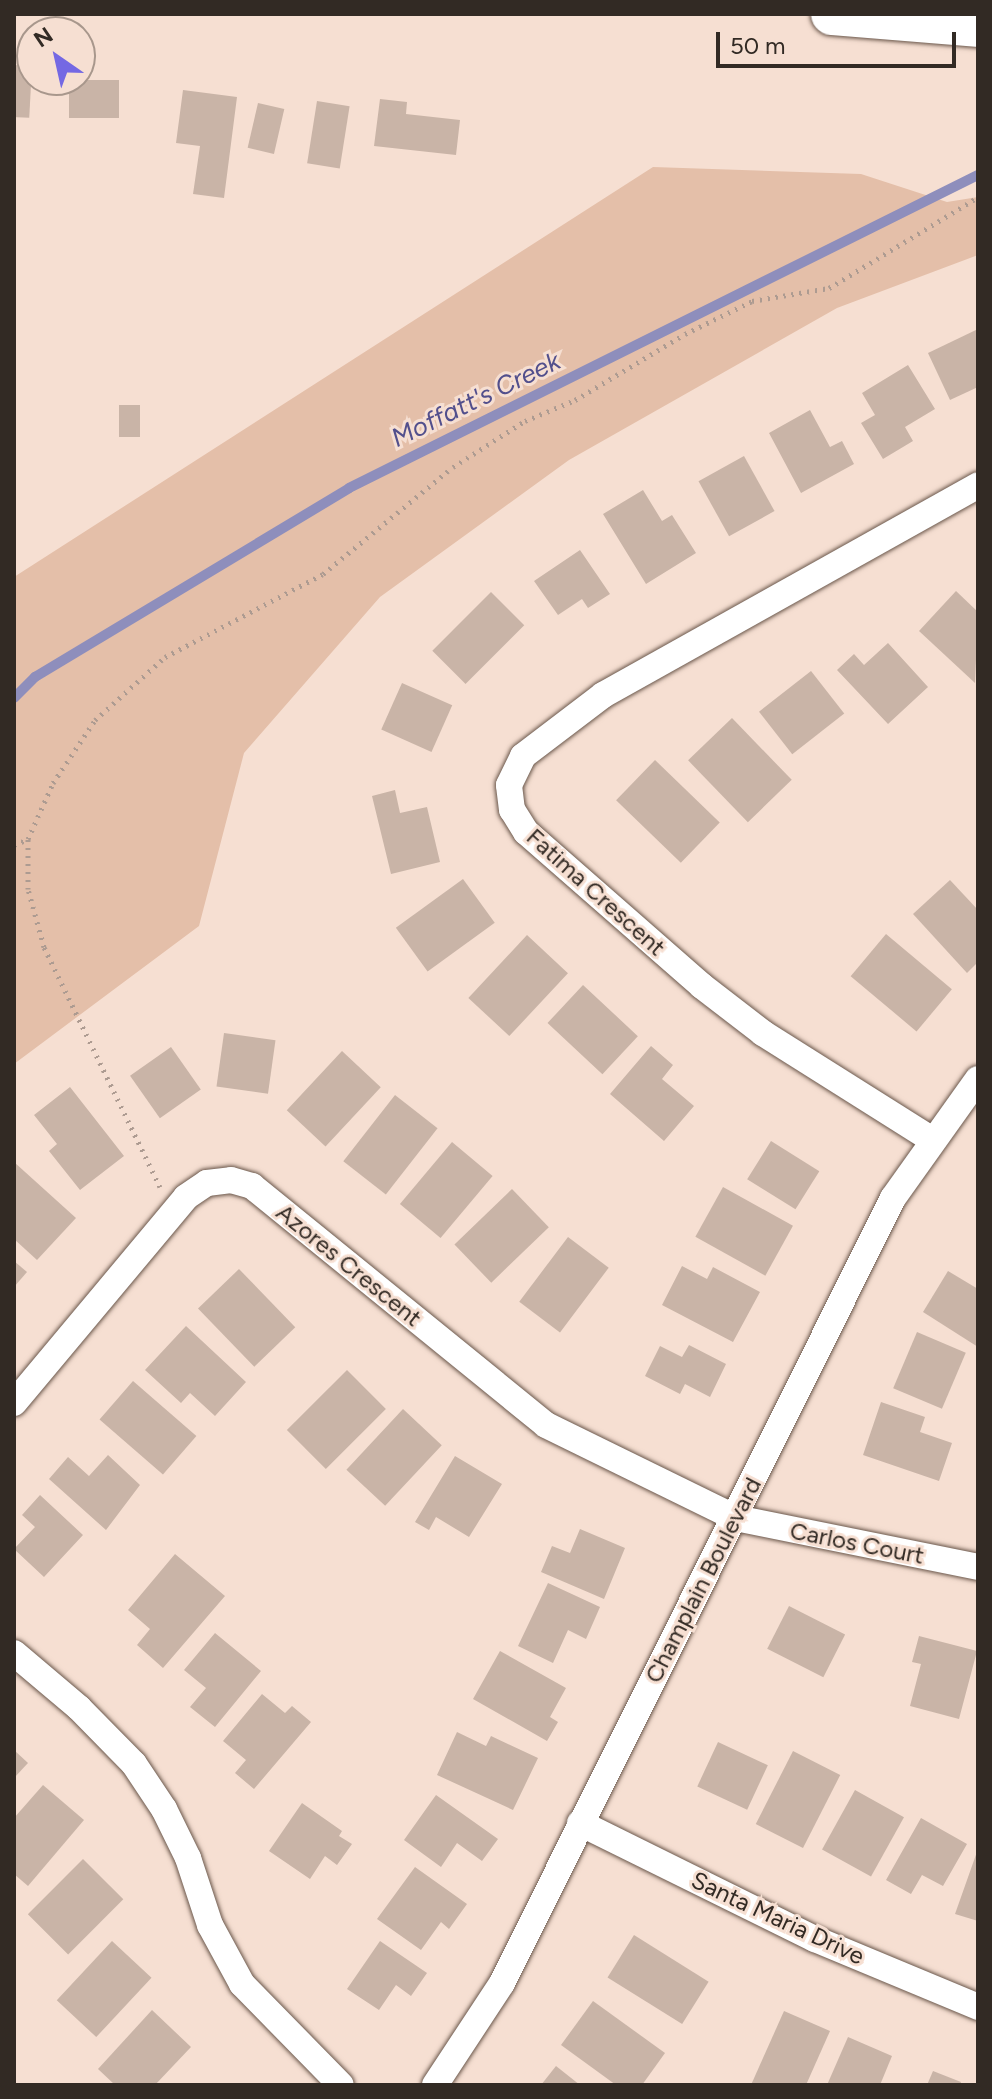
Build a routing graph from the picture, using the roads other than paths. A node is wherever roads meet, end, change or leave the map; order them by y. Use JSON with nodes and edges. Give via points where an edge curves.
{"nodes":[{"id":1,"x":832,"y":14,"type":"edge"},
{"id":2,"x":978,"y":26,"type":"edge"},
{"id":3,"x":978,"y":485,"type":"edge"},
{"id":4,"x":978,"y":1079,"type":"edge"},
{"id":5,"x":931,"y":1139,"type":"junction"},
{"id":6,"x":14,"y":1403,"type":"edge"},
{"id":7,"x":736,"y":1518,"type":"junction"},
{"id":8,"x":978,"y":1567,"type":"edge"},
{"id":9,"x":14,"y":1653,"type":"edge"},
{"id":10,"x":580,"y":1823,"type":"junction"},
{"id":11,"x":978,"y":2007,"type":"edge"},
{"id":12,"x":341,"y":2085,"type":"edge"},
{"id":13,"x":435,"y":2085,"type":"edge"}],
"edges":[{"from":1,"to":2,"type":"main road"},
{"from":3,"to":5,"type":"street","name":"Fatima Crescent","via":[[603,695],[523,756],[509,785],[512,810],[526,832],[702,986],[763,1033]]},
{"from":4,"to":5,"type":"street","name":"Champlain Boulevard"},
{"from":5,"to":7,"type":"street","name":"Champlain Boulevard","via":[[893,1198]]},
{"from":6,"to":7,"type":"street","name":"Azores Crescent","via":[[176,1209],[207,1183],[231,1180],[252,1186],[546,1425]]},
{"from":7,"to":8,"type":"street","name":"Carlos Court"},
{"from":7,"to":10,"type":"street","name":"Champlain Boulevard"},
{"from":9,"to":12,"type":"street","via":[[134,1764],[176,1833],[210,1925],[242,1984]]},
{"from":10,"to":11,"type":"street","name":"Santa Maria Drive","via":[[815,1939]]},
{"from":10,"to":13,"type":"street","name":"Champlain Boulevard","via":[[502,1983]]}]}
